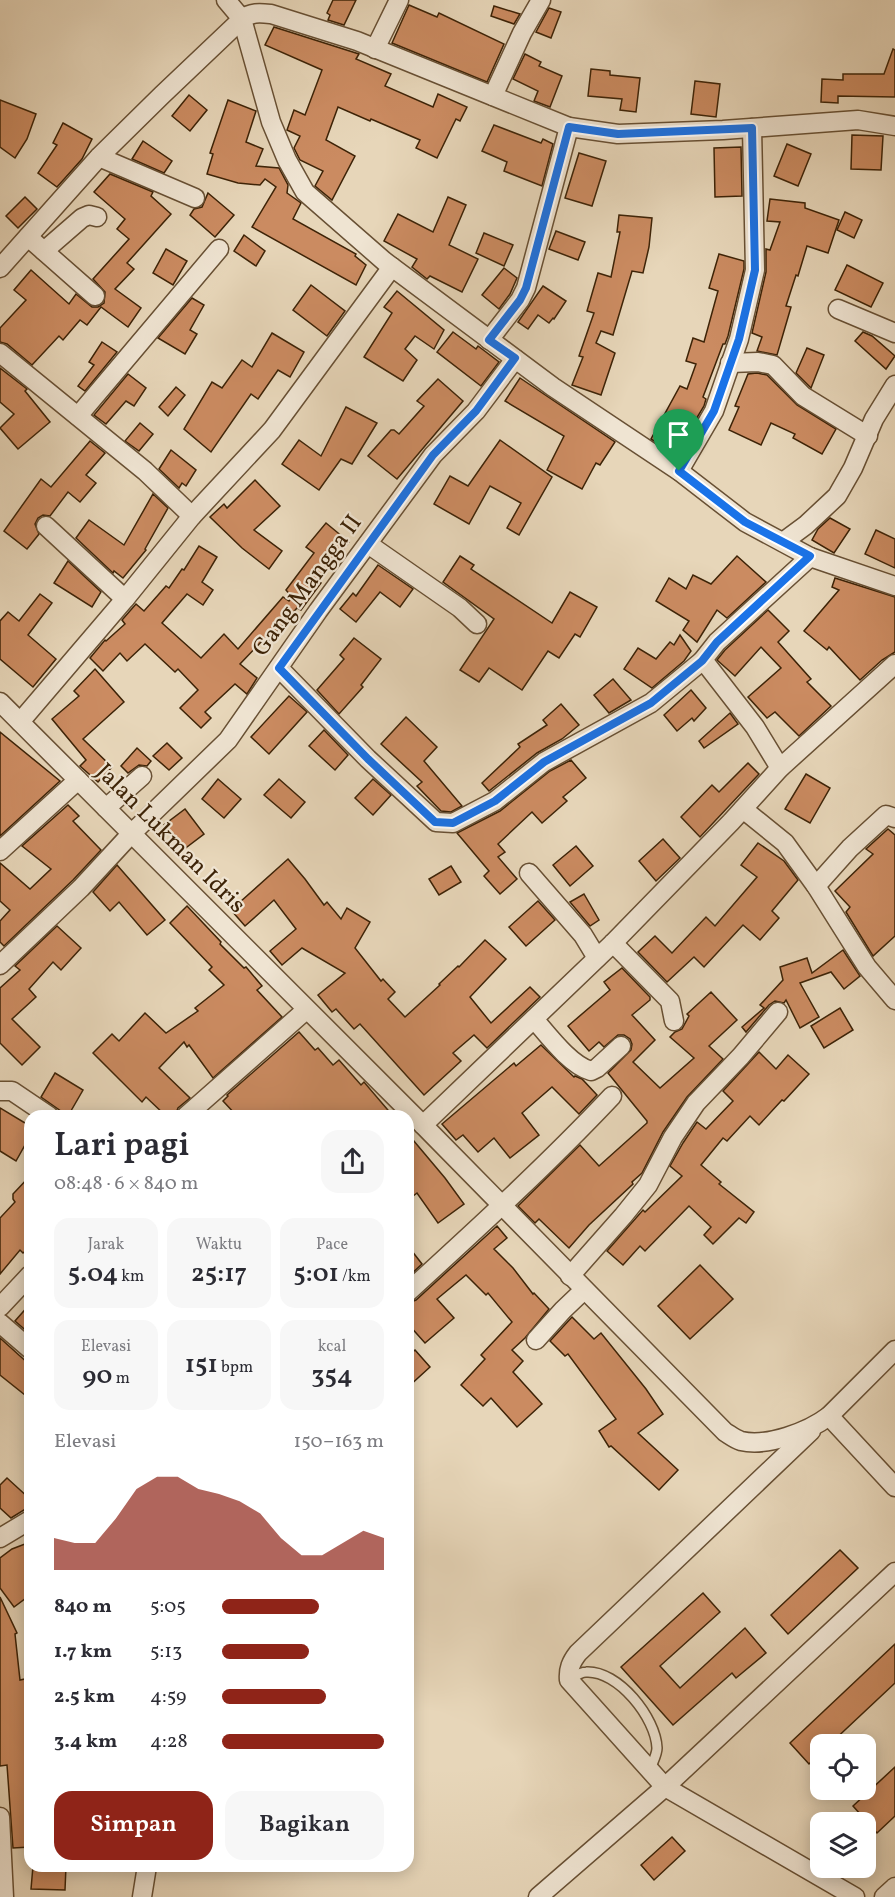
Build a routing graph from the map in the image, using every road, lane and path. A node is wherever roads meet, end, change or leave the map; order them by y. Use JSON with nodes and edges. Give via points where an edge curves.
{"nodes":[{"id":1,"x":226,"y":0,"type":"edge"},
{"id":2,"x":399,"y":0,"type":"edge"},
{"id":3,"x":541,"y":0,"type":"edge"},
{"id":4,"x":242,"y":20,"type":"junction"},
{"id":5,"x":375,"y":49,"type":"junction"},
{"id":6,"x":493,"y":96,"type":"junction"},
{"id":7,"x":895,"y":126,"type":"edge"},
{"id":8,"x":569,"y":127,"type":"junction"},
{"id":9,"x":752,"y":128,"type":"junction"},
{"id":10,"x":99,"y":157,"type":"junction"},
{"id":11,"x":195,"y":198,"type":"dead end"},
{"id":12,"x":97,"y":217,"type":"dead end"},
{"id":13,"x":28,"y":237,"type":"junction"},
{"id":14,"x":219,"y":249,"type":"dead end"},
{"id":15,"x":44,"y":251,"type":"junction"},
{"id":16,"x":2,"y":263,"type":"edge"},
{"id":17,"x":392,"y":267,"type":"junction"},
{"id":18,"x":94,"y":296,"type":"dead end"},
{"id":19,"x":838,"y":309,"type":"dead end"},
{"id":20,"x":895,"y":333,"type":"edge"},
{"id":21,"x":489,"y":340,"type":"junction"},
{"id":22,"x":0,"y":353,"type":"edge"},
{"id":23,"x":515,"y":358,"type":"junction"},
{"id":24,"x":730,"y":363,"type":"junction"},
{"id":25,"x":895,"y":385,"type":"edge"},
{"id":26,"x":78,"y":416,"type":"junction"},
{"id":27,"x":868,"y":436,"type":"junction"},
{"id":28,"x":679,"y":471,"type":"junction"},
{"id":29,"x":192,"y":516,"type":"junction"},
{"id":30,"x":46,"y":526,"type":"dead end"},
{"id":31,"x":783,"y":542,"type":"junction"},
{"id":32,"x":368,"y":544,"type":"junction"},
{"id":33,"x":810,"y":556,"type":"junction"},
{"id":34,"x":895,"y":586,"type":"edge"},
{"id":35,"x":125,"y":599,"type":"junction"},
{"id":36,"x":477,"y":624,"type":"dead end"},
{"id":37,"x":702,"y":661,"type":"junction"},
{"id":38,"x":895,"y":664,"type":"edge"},
{"id":39,"x":279,"y":668,"type":"junction"},
{"id":40,"x":0,"y":702,"type":"edge"},
{"id":41,"x":20,"y":722,"type":"junction"},
{"id":42,"x":780,"y":768,"type":"junction"},
{"id":43,"x":142,"y":776,"type":"dead end"},
{"id":44,"x":78,"y":780,"type":"junction"},
{"id":45,"x":106,"y":808,"type":"junction"},
{"id":46,"x":743,"y":809,"type":"junction"},
{"id":47,"x":895,"y":818,"type":"edge"},
{"id":48,"x":131,"y":834,"type":"junction"},
{"id":49,"x":0,"y":851,"type":"edge"},
{"id":50,"x":529,"y":873,"type":"dead end"},
{"id":51,"x":816,"y":886,"type":"junction"},
{"id":52,"x":613,"y":943,"type":"junction"},
{"id":53,"x":597,"y":958,"type":"junction"},
{"id":54,"x":1,"y":962,"type":"edge"},
{"id":55,"x":895,"y":1000,"type":"edge"},
{"id":56,"x":306,"y":1010,"type":"junction"},
{"id":57,"x":778,"y":1012,"type":"dead end"},
{"id":58,"x":534,"y":1019,"type":"junction"},
{"id":59,"x":674,"y":1021,"type":"dead end"},
{"id":60,"x":621,"y":1046,"type":"dead end"},
{"id":61,"x":0,"y":1091,"type":"edge"},
{"id":62,"x":612,"y":1096,"type":"dead end"},
{"id":63,"x":40,"y":1110,"type":"edge"},
{"id":64,"x":193,"y":1110,"type":"edge"},
{"id":65,"x":408,"y":1110,"type":"edge"},
{"id":66,"x":414,"y":1116,"type":"edge"},
{"id":67,"x":423,"y":1125,"type":"junction"},
{"id":68,"x":503,"y":1206,"type":"junction"},
{"id":69,"x":570,"y":1275,"type":"junction"},
{"id":70,"x":24,"y":1281,"type":"edge"},
{"id":71,"x":414,"y":1287,"type":"edge"},
{"id":72,"x":584,"y":1290,"type":"junction"},
{"id":73,"x":0,"y":1307,"type":"edge"},
{"id":74,"x":0,"y":1323,"type":"edge"},
{"id":75,"x":536,"y":1340,"type":"dead end"},
{"id":76,"x":24,"y":1344,"type":"edge"},
{"id":77,"x":895,"y":1350,"type":"edge"},
{"id":78,"x":823,"y":1421,"type":"junction"},
{"id":79,"x":895,"y":1487,"type":"edge"},
{"id":80,"x":24,"y":1524,"type":"edge"},
{"id":81,"x":0,"y":1538,"type":"edge"},
{"id":82,"x":895,"y":1572,"type":"edge"},
{"id":83,"x":569,"y":1680,"type":"junction"},
{"id":84,"x":650,"y":1770,"type":"junction"},
{"id":85,"x":665,"y":1787,"type":"junction"},
{"id":86,"x":0,"y":1817,"type":"edge"},
{"id":87,"x":146,"y":1872,"type":"edge"},
{"id":88,"x":895,"y":1887,"type":"edge"},
{"id":89,"x":4,"y":1897,"type":"edge"},
{"id":90,"x":142,"y":1897,"type":"edge"},
{"id":91,"x":538,"y":1897,"type":"edge"},
{"id":92,"x":855,"y":1897,"type":"edge"},
{"id":93,"x":884,"y":1897,"type":"edge"}],
"edges":[{"from":1,"to":4,"type":"street"},
{"from":2,"to":5,"type":"street"},
{"from":3,"to":6,"type":"street"},
{"from":4,"to":5,"type":"street","via":[[256,13],[271,14]]},
{"from":4,"to":10,"type":"street"},
{"from":4,"to":17,"type":"street","via":[[271,122],[305,192]]},
{"from":5,"to":6,"type":"street"},
{"from":6,"to":8,"type":"street"},
{"from":7,"to":9,"type":"street","via":[[858,120]]},
{"from":8,"to":9,"type":"street","via":[[618,134]]},
{"from":8,"to":21,"type":"street","via":[[526,288]]},
{"from":9,"to":24,"type":"street","via":[[755,270]]},
{"from":10,"to":11,"type":"street"},
{"from":10,"to":13,"type":"street"},
{"from":12,"to":15,"type":"street","via":[[89,215],[82,219]]},
{"from":13,"to":15,"type":"street"},
{"from":13,"to":16,"type":"street"},
{"from":14,"to":26,"type":"street"},
{"from":15,"to":18,"type":"street"},
{"from":17,"to":21,"type":"street"},
{"from":17,"to":29,"type":"street","via":[[272,430]]},
{"from":19,"to":20,"type":"street"},
{"from":21,"to":23,"type":"street"},
{"from":22,"to":26,"type":"street"},
{"from":23,"to":28,"type":"street"},
{"from":23,"to":32,"type":"street","name":"Gang Mangga II","via":[[476,411],[433,455]]},
{"from":24,"to":27,"type":"street","via":[[773,366],[803,396]]},
{"from":24,"to":28,"type":"street","via":[[714,411]]},
{"from":25,"to":27,"type":"street"},
{"from":26,"to":29,"type":"street"},
{"from":27,"to":31,"type":"street","via":[[837,496]]},
{"from":28,"to":31,"type":"street","via":[[745,522]]},
{"from":29,"to":35,"type":"street"},
{"from":30,"to":35,"type":"street"},
{"from":31,"to":33,"type":"street"},
{"from":32,"to":36,"type":"street"},
{"from":32,"to":39,"type":"street","name":"Gang Mangga II"},
{"from":33,"to":34,"type":"street"},
{"from":33,"to":37,"type":"street","via":[[717,642]]},
{"from":35,"to":41,"type":"street"},
{"from":37,"to":39,"type":"street","via":[[651,703],[544,762],[495,801],[445,824],[435,822],[410,799]]},
{"from":37,"to":42,"type":"street","via":[[755,727]]},
{"from":38,"to":42,"type":"street"},
{"from":39,"to":48,"type":"street","name":"Gang Mangga II","via":[[228,740]]},
{"from":40,"to":41,"type":"street","name":"Jalan Lukman Idris"},
{"from":41,"to":44,"type":"street","name":"Jalan Lukman Idris"},
{"from":42,"to":46,"type":"street"},
{"from":43,"to":45,"type":"street"},
{"from":44,"to":45,"type":"street","name":"Jalan Lukman Idris"},
{"from":44,"to":49,"type":"street"},
{"from":45,"to":48,"type":"street","name":"Jalan Lukman Idris"},
{"from":46,"to":51,"type":"street","via":[[785,843]]},
{"from":46,"to":52,"type":"street"},
{"from":47,"to":51,"type":"street","via":[[886,816],[870,829]]},
{"from":48,"to":54,"type":"street","name":"Gang Mangga II","via":[[81,888]]},
{"from":48,"to":56,"type":"street","name":"Jalan Lukman Idris"},
{"from":50,"to":53,"type":"street","via":[[583,935]]},
{"from":51,"to":55,"type":"street","via":[[867,967]]},
{"from":52,"to":53,"type":"street"},
{"from":52,"to":59,"type":"street","via":[[669,1001]]},
{"from":53,"to":58,"type":"street"},
{"from":56,"to":64,"type":"street"},
{"from":56,"to":65,"type":"street","name":"Jalan Lukman Idris"},
{"from":57,"to":69,"type":"street","via":[[696,1103],[648,1185]]},
{"from":58,"to":60,"type":"street","via":[[584,1069],[597,1068]]},
{"from":58,"to":67,"type":"street"},
{"from":61,"to":63,"type":"street","via":[[12,1091]]},
{"from":62,"to":68,"type":"street"},
{"from":66,"to":67,"type":"street","name":"Jalan Lukman Idris"},
{"from":67,"to":68,"type":"street","name":"Jalan Lukman Idris"},
{"from":68,"to":69,"type":"street","name":"Jalan Lukman Idris"},
{"from":68,"to":71,"type":"street"},
{"from":69,"to":72,"type":"street","name":"Jalan Lukman Idris"},
{"from":70,"to":73,"type":"street"},
{"from":72,"to":75,"type":"street"},
{"from":72,"to":78,"type":"street","name":"Jalan Lukman Idris","via":[[725,1432],[739,1440],[757,1443],[794,1434]]},
{"from":74,"to":76,"type":"street"},
{"from":77,"to":78,"type":"street"},
{"from":78,"to":79,"type":"street"},
{"from":78,"to":83,"type":"street","via":[[578,1653],[569,1668]]},
{"from":80,"to":81,"type":"street"},
{"from":82,"to":85,"type":"street"},
{"from":83,"to":84,"type":"street"},
{"from":83,"to":84,"type":"lane","via":[[590,1672],[628,1692],[646,1715],[656,1743]]},
{"from":84,"to":85,"type":"street"},
{"from":85,"to":91,"type":"street"},
{"from":85,"to":92,"type":"street"},
{"from":86,"to":89,"type":"street"},
{"from":87,"to":90,"type":"street"},
{"from":88,"to":93,"type":"street"}]}
